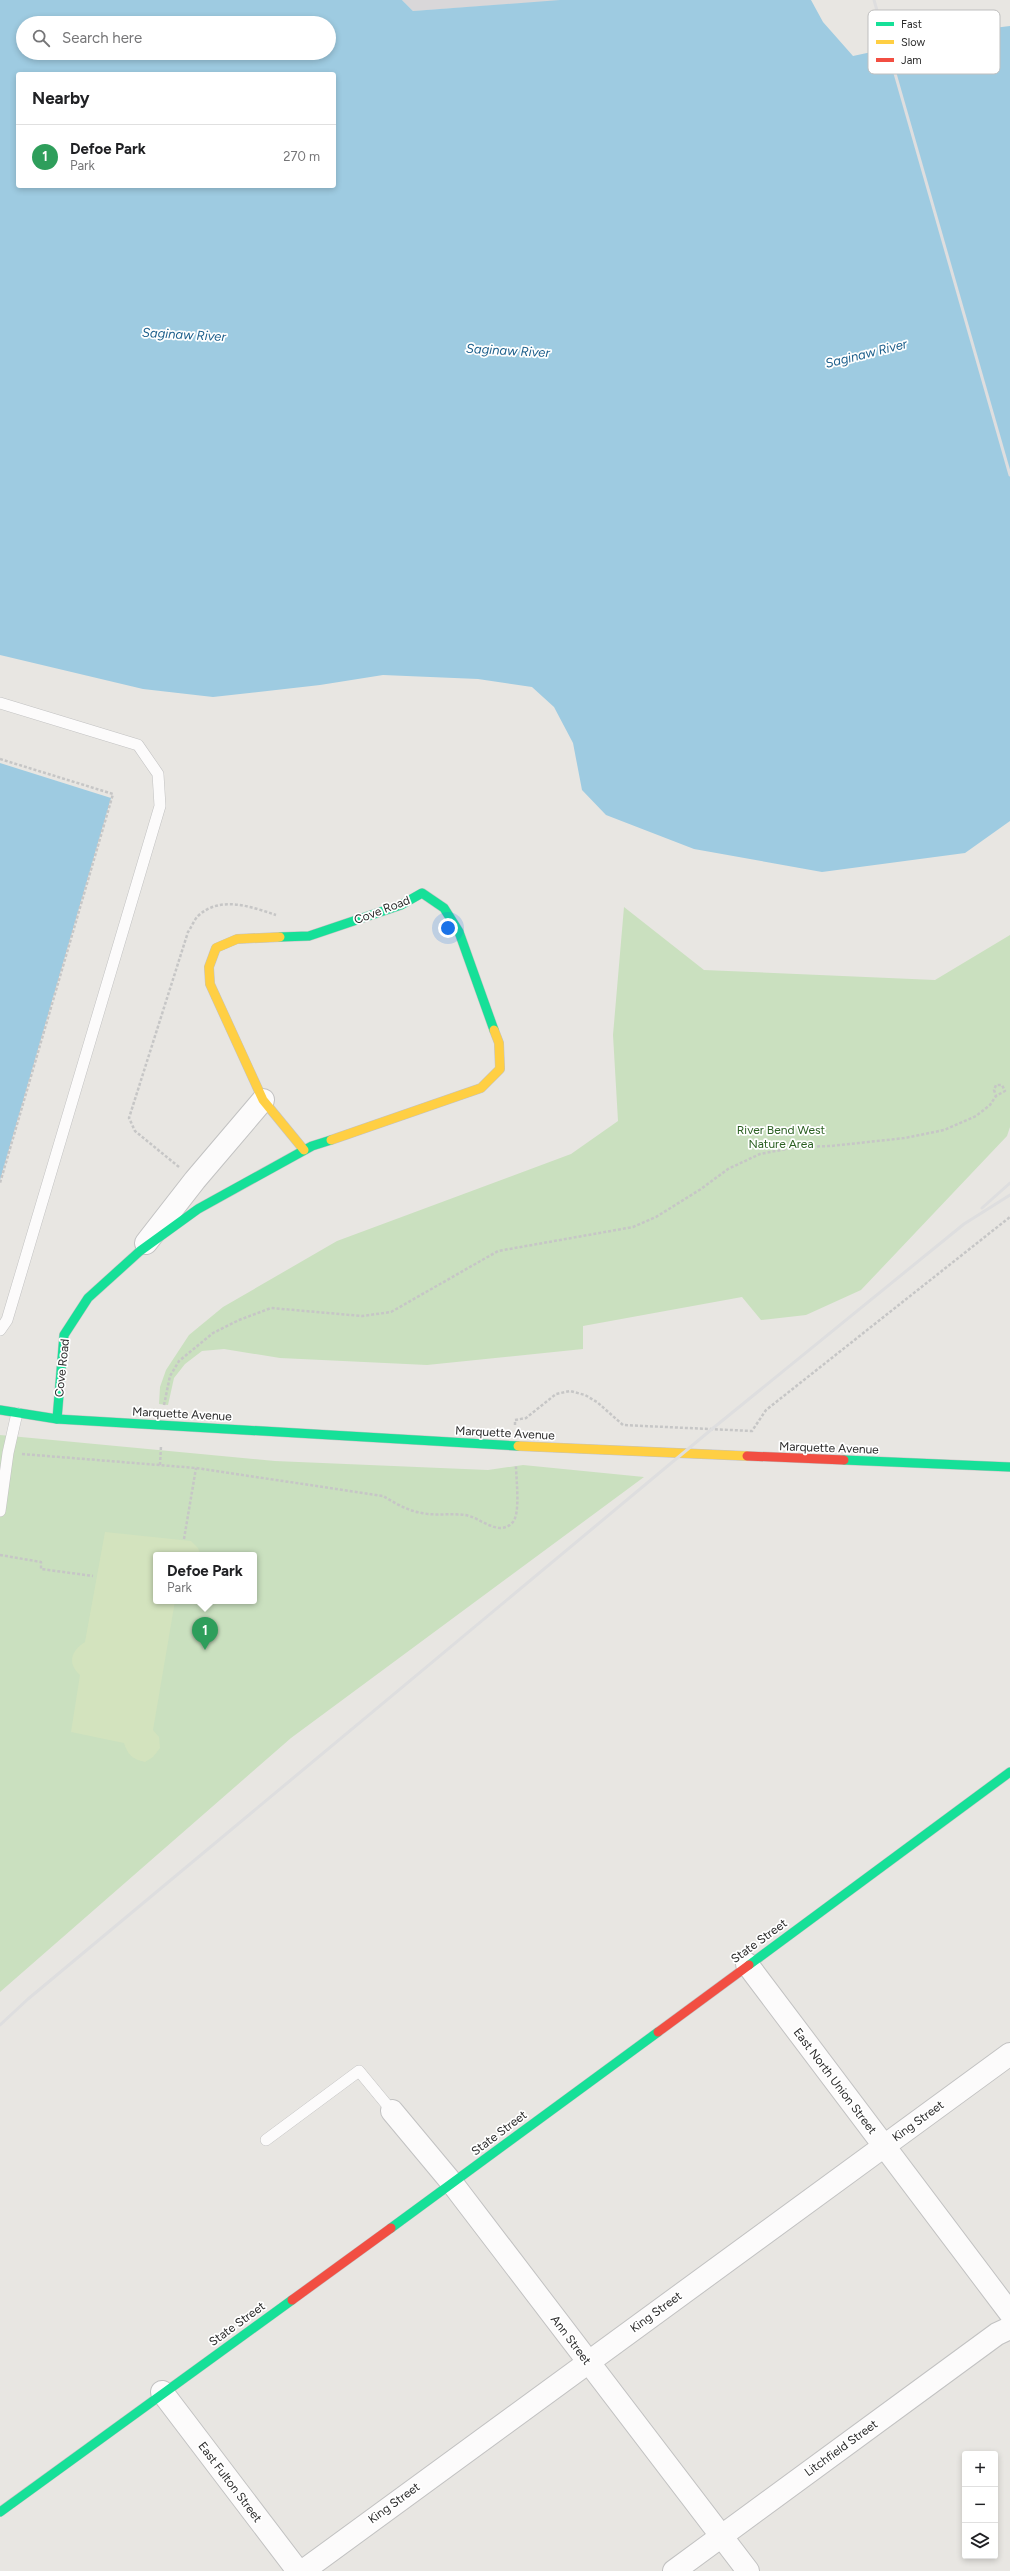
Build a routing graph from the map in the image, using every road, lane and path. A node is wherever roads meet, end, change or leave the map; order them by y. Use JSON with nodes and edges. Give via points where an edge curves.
{"nodes":[{"id":1,"x":0,"y":703,"type":"edge"},
{"id":2,"x":0,"y":759,"type":"edge"},
{"id":3,"x":282,"y":918,"type":"dead end"},
{"id":4,"x":996,"y":1096,"type":"junction"},
{"id":5,"x":263,"y":1100,"type":"junction"},
{"id":6,"x":304,"y":1150,"type":"junction"},
{"id":7,"x":195,"y":1180,"type":"junction"},
{"id":8,"x":0,"y":1183,"type":"edge"},
{"id":9,"x":1010,"y":1217,"type":"edge"},
{"id":10,"x":140,"y":1251,"type":"junction"},
{"id":11,"x":0,"y":1330,"type":"edge"},
{"id":12,"x":0,"y":1410,"type":"edge"},
{"id":13,"x":17,"y":1413,"type":"junction"},
{"id":14,"x":57,"y":1418,"type":"junction"},
{"id":15,"x":163,"y":1425,"type":"junction"},
{"id":16,"x":516,"y":1446,"type":"junction"},
{"id":17,"x":8,"y":1453,"type":"junction"},
{"id":18,"x":160,"y":1465,"type":"junction"},
{"id":19,"x":1010,"y":1467,"type":"edge"},
{"id":20,"x":196,"y":1468,"type":"junction"},
{"id":21,"x":2,"y":1491,"type":"edge"},
{"id":22,"x":0,"y":1511,"type":"edge"},
{"id":23,"x":184,"y":1539,"type":"dead end"},
{"id":24,"x":0,"y":1555,"type":"edge"},
{"id":25,"x":93,"y":1576,"type":"dead end"},
{"id":26,"x":1010,"y":1772,"type":"edge"},
{"id":27,"x":747,"y":1964,"type":"junction"},
{"id":28,"x":1010,"y":2054,"type":"edge"},
{"id":29,"x":392,"y":2111,"type":"joint"},
{"id":30,"x":266,"y":2140,"type":"dead end"},
{"id":31,"x":885,"y":2145,"type":"junction"},
{"id":32,"x":452,"y":2183,"type":"junction"},
{"id":33,"x":1010,"y":2313,"type":"edge"},
{"id":34,"x":1010,"y":2328,"type":"edge"},
{"id":35,"x":587,"y":2362,"type":"junction"},
{"id":36,"x":162,"y":2392,"type":"junction"},
{"id":37,"x":0,"y":2512,"type":"edge"},
{"id":38,"x":722,"y":2536,"type":"junction"},
{"id":39,"x":298,"y":2571,"type":"edge"},
{"id":40,"x":302,"y":2571,"type":"edge"},
{"id":41,"x":674,"y":2571,"type":"edge"},
{"id":42,"x":748,"y":2571,"type":"edge"}],
"edges":[{"from":1,"to":11,"type":"lane","via":[[138,745],[158,774],[160,806],[7,1320]]},
{"from":2,"to":8,"type":"path","via":[[114,794]]},
{"from":3,"to":7,"type":"path","via":[[251,907],[229,903],[198,916],[188,932],[129,1118],[135,1131]]},
{"from":4,"to":4,"type":"path","via":[[1005,1091],[1002,1085],[996,1085]]},
{"from":4,"to":15,"type":"path","via":[[990,1105],[976,1116],[944,1130],[905,1138],[831,1146],[797,1146],[760,1154],[728,1169],[656,1217],[633,1227],[498,1251],[391,1312],[362,1316],[270,1308],[239,1320],[213,1333],[179,1361],[170,1376]]},
{"from":5,"to":6,"type":"street","name":"Cove Road"},
{"from":5,"to":6,"type":"street","name":"Cove Road","via":[[210,984],[209,967],[216,948],[237,939],[309,936],[401,905],[422,893],[444,908],[459,932],[499,1043],[500,1069],[481,1088]]},
{"from":5,"to":7,"type":"street","name":"Cove Road"},
{"from":6,"to":10,"type":"street","name":"Cove Road","via":[[198,1209]]},
{"from":7,"to":10,"type":"street","name":"Cove Road"},
{"from":9,"to":16,"type":"path","via":[[766,1410],[752,1430],[623,1425],[597,1402],[570,1391],[556,1394],[526,1418],[515,1420]]},
{"from":10,"to":14,"type":"street","name":"Cove Road","via":[[88,1298],[64,1335]]},
{"from":12,"to":13,"type":"street","name":"Marquette Avenue"},
{"from":13,"to":14,"type":"street","name":"Marquette Avenue"},
{"from":13,"to":17,"type":"lane"},
{"from":14,"to":15,"type":"street","name":"Marquette Avenue"},
{"from":15,"to":16,"type":"street","name":"Marquette Avenue"},
{"from":15,"to":18,"type":"path"},
{"from":16,"to":19,"type":"street","name":"Marquette Avenue"},
{"from":16,"to":20,"type":"path","via":[[517,1511],[514,1522],[506,1528],[496,1528],[466,1515],[422,1514],[403,1508],[383,1496]]},
{"from":17,"to":18,"type":"path"},
{"from":17,"to":21,"type":"lane"},
{"from":18,"to":20,"type":"path"},
{"from":20,"to":23,"type":"path"},
{"from":21,"to":22,"type":"lane"},
{"from":24,"to":25,"type":"path","via":[[41,1562],[41,1569]]},
{"from":26,"to":27,"type":"street","name":"State Street"},
{"from":27,"to":31,"type":"street","name":"East North Union Street"},
{"from":27,"to":32,"type":"street","name":"State Street"},
{"from":28,"to":31,"type":"street","name":"King Street"},
{"from":29,"to":30,"type":"lane","via":[[359,2071]]},
{"from":29,"to":32,"type":"street","name":"Ann Street"},
{"from":31,"to":33,"type":"street","name":"East North Union Street"},
{"from":31,"to":35,"type":"street","name":"King Street"},
{"from":32,"to":35,"type":"street","name":"Ann Street"},
{"from":32,"to":36,"type":"street","name":"State Street"},
{"from":34,"to":38,"type":"street","name":"Litchfield Street","via":[[997,2334]]},
{"from":35,"to":38,"type":"street","name":"Ann Street"},
{"from":35,"to":40,"type":"street","name":"King Street"},
{"from":36,"to":37,"type":"street","name":"State Street"},
{"from":36,"to":39,"type":"street","name":"East Fulton Street"},
{"from":38,"to":41,"type":"street","name":"Litchfield Street"},
{"from":38,"to":42,"type":"street","name":"Ann Street"}]}
